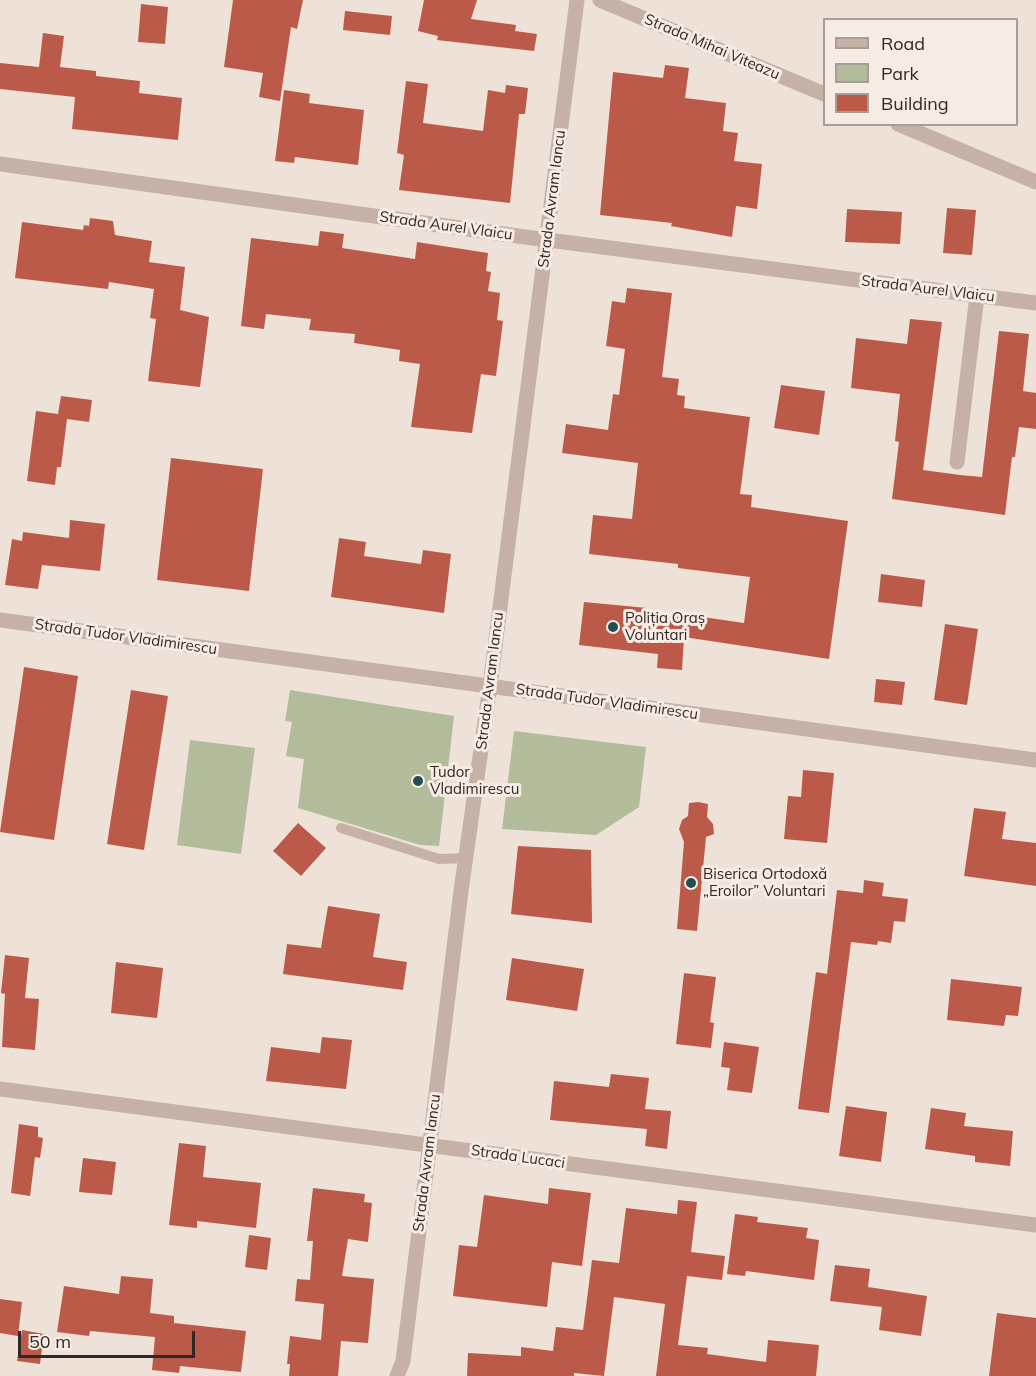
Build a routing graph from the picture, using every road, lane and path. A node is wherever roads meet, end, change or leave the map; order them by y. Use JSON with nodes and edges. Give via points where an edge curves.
{"nodes":[{"id":1,"x":577,"y":0,"type":"edge"},
{"id":2,"x":600,"y":0,"type":"edge"},
{"id":3,"x":823,"y":93,"type":"edge"},
{"id":4,"x":902,"y":126,"type":"edge"},
{"id":5,"x":0,"y":164,"type":"edge"},
{"id":6,"x":1036,"y":182,"type":"edge"},
{"id":7,"x":548,"y":240,"type":"junction"},
{"id":8,"x":977,"y":296,"type":"junction"},
{"id":9,"x":1036,"y":303,"type":"edge"},
{"id":10,"x":957,"y":462,"type":"dead end"},
{"id":11,"x":0,"y":620,"type":"edge"},
{"id":12,"x":490,"y":686,"type":"junction"},
{"id":13,"x":1036,"y":760,"type":"edge"},
{"id":14,"x":340,"y":828,"type":"dead end"},
{"id":15,"x":466,"y":858,"type":"junction"},
{"id":16,"x":0,"y":1089,"type":"edge"},
{"id":17,"x":429,"y":1145,"type":"junction"},
{"id":18,"x":1036,"y":1225,"type":"edge"},
{"id":19,"x":403,"y":1361,"type":"junction"},
{"id":20,"x":397,"y":1376,"type":"edge"},
{"id":21,"x":411,"y":1376,"type":"edge"}],
"edges":[{"from":1,"to":7,"type":"street","name":"Strada Avram Iancu"},
{"from":2,"to":3,"type":"street","name":"Strada Mihai Viteazu"},
{"from":4,"to":6,"type":"street"},
{"from":5,"to":7,"type":"street","name":"Strada Aurel Vlaicu"},
{"from":7,"to":8,"type":"street","name":"Strada Aurel Vlaicu"},
{"from":7,"to":12,"type":"street","name":"Strada Avram Iancu"},
{"from":8,"to":9,"type":"street","name":"Strada Aurel Vlaicu"},
{"from":8,"to":10,"type":"street"},
{"from":11,"to":12,"type":"street","name":"Strada Tudor Vladimirescu"},
{"from":12,"to":13,"type":"street","name":"Strada Tudor Vladimirescu"},
{"from":12,"to":15,"type":"street","name":"Strada Avram Iancu"},
{"from":14,"to":15,"type":"lane","via":[[439,859]]},
{"from":15,"to":17,"type":"street","name":"Strada Avram Iancu"},
{"from":16,"to":17,"type":"street","name":"Strada Lucaci"},
{"from":17,"to":18,"type":"street","name":"Strada Lucaci"},
{"from":17,"to":19,"type":"street","name":"Strada Avram Iancu"},
{"from":19,"to":20,"type":"street","name":"Strada Avram Iancu"},
{"from":19,"to":21,"type":"street"}]}
